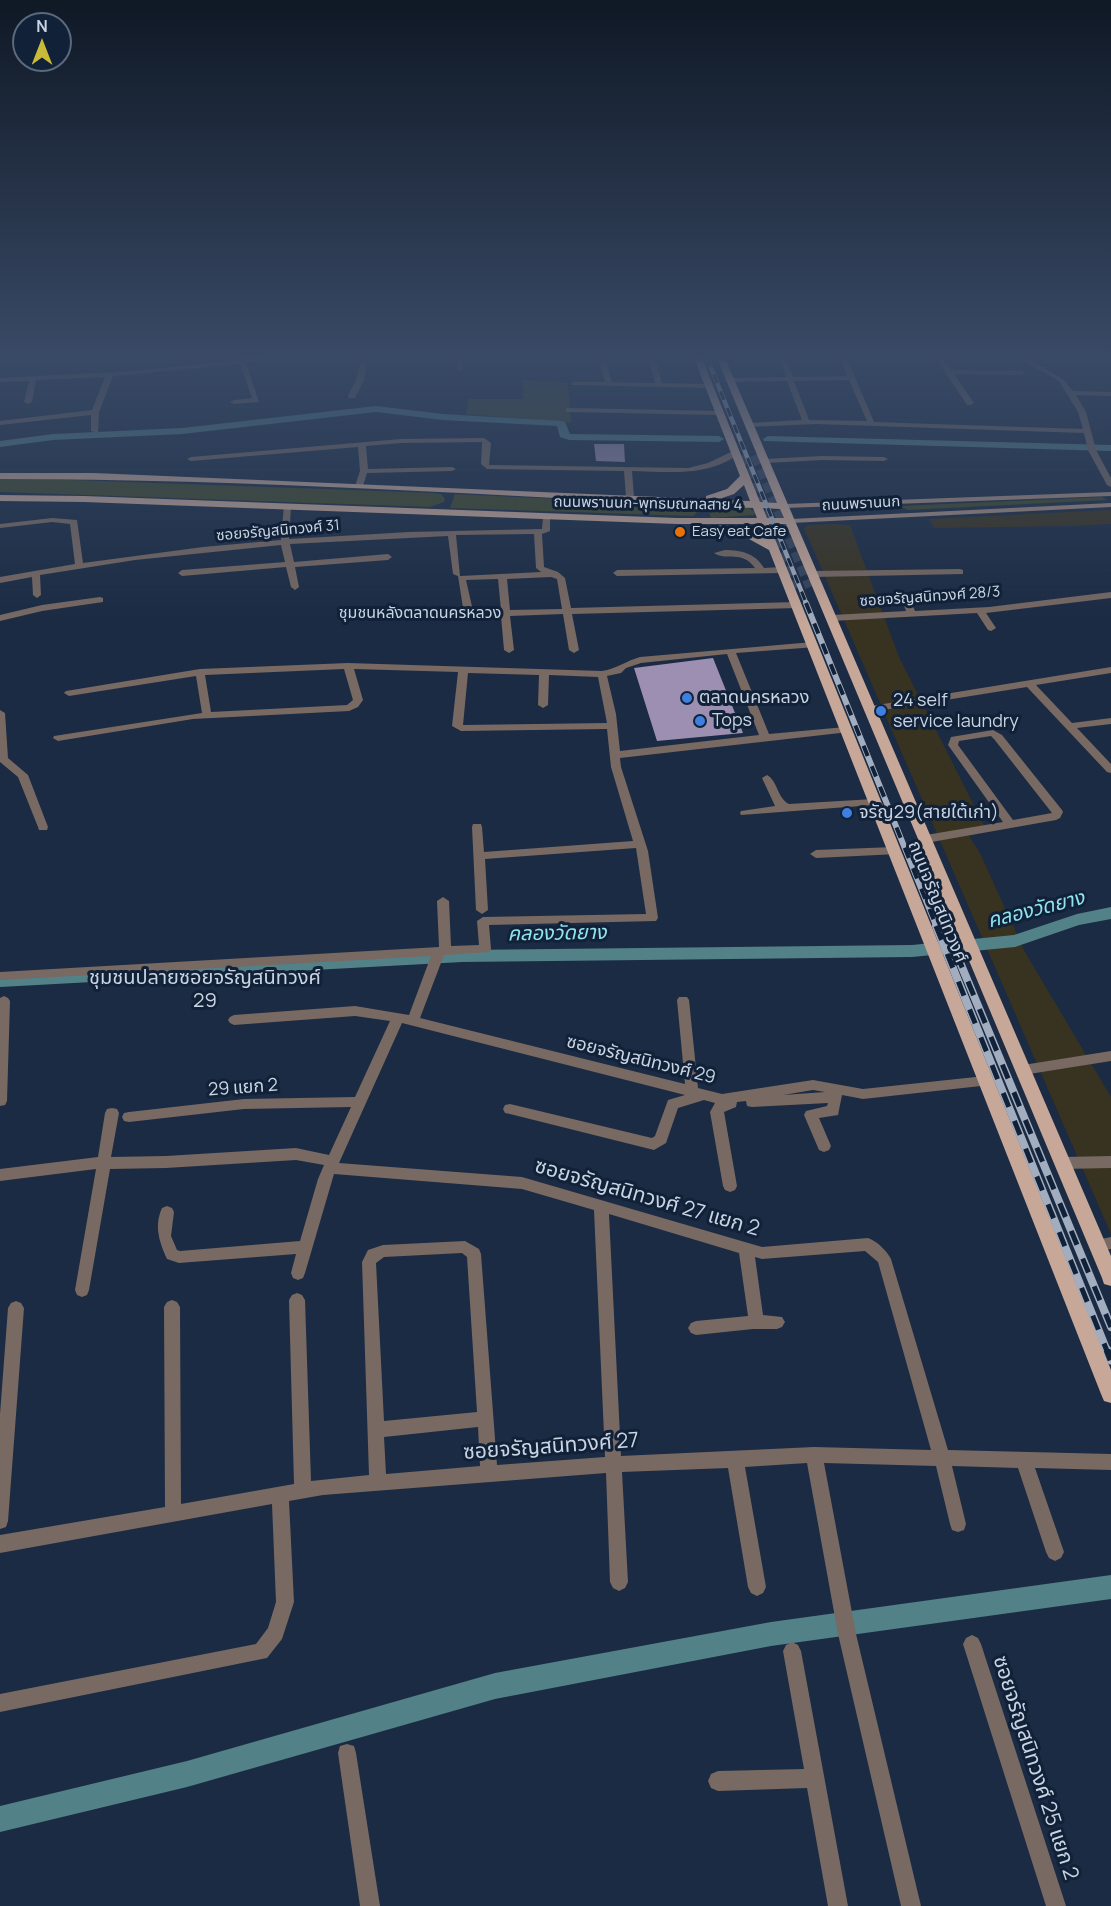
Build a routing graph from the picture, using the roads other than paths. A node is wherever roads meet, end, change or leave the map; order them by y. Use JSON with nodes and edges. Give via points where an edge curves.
{"nodes":[{"id":1,"x":338,"y":447,"type":"edge"},
{"id":2,"x":362,"y":447,"type":"edge"},
{"id":3,"x":486,"y":447,"type":"edge"},
{"id":4,"x":737,"y":447,"type":"edge"},
{"id":5,"x":737,"y":447,"type":"edge"},
{"id":6,"x":752,"y":447,"type":"edge"},
{"id":7,"x":759,"y":447,"type":"edge"},
{"id":8,"x":1091,"y":447,"type":"edge"},
{"id":9,"x":740,"y":454,"type":"junction"},
{"id":10,"x":755,"y":455,"type":"tunnel mouth"},
{"id":11,"x":191,"y":459,"type":"dead end"},
{"id":12,"x":884,"y":459,"type":"dead end"},
{"id":13,"x":766,"y":464,"type":"junction"},
{"id":14,"x":452,"y":469,"type":"dead end"},
{"id":15,"x":628,"y":469,"type":"junction"},
{"id":16,"x":364,"y":471,"type":"junction"},
{"id":17,"x":743,"y":472,"type":"junction"},
{"id":18,"x":0,"y":476,"type":"edge"},
{"id":19,"x":1111,"y":485,"type":"edge"},
{"id":20,"x":359,"y":486,"type":"junction"},
{"id":21,"x":429,"y":489,"type":"junction"},
{"id":22,"x":1111,"y":494,"type":"edge"},
{"id":23,"x":630,"y":497,"type":"junction"},
{"id":24,"x":0,"y":498,"type":"edge"},
{"id":25,"x":684,"y":500,"type":"junction"},
{"id":26,"x":757,"y":505,"type":"junction"},
{"id":27,"x":1111,"y":505,"type":"edge"},
{"id":28,"x":785,"y":506,"type":"junction"},
{"id":29,"x":288,"y":507,"type":"junction"},
{"id":30,"x":419,"y":512,"type":"junction"},
{"id":31,"x":546,"y":517,"type":"junction"},
{"id":32,"x":791,"y":520,"type":"junction"},
{"id":33,"x":685,"y":521,"type":"junction"},
{"id":34,"x":763,"y":521,"type":"junction"},
{"id":35,"x":0,"y":526,"type":"edge"},
{"id":36,"x":538,"y":531,"type":"junction"},
{"id":37,"x":452,"y":533,"type":"junction"},
{"id":38,"x":285,"y":542,"type":"junction"},
{"id":39,"x":775,"y":549,"type":"junction"},
{"id":40,"x":718,"y":552,"type":"dead end"},
{"id":41,"x":388,"y":557,"type":"dead end"},
{"id":42,"x":291,"y":563,"type":"junction"},
{"id":43,"x":79,"y":564,"type":"junction"},
{"id":44,"x":761,"y":570,"type":"junction"},
{"id":45,"x":960,"y":572,"type":"dead end"},
{"id":46,"x":36,"y":573,"type":"junction"},
{"id":47,"x":182,"y":573,"type":"dead end"},
{"id":48,"x":457,"y":573,"type":"dead end"},
{"id":49,"x":617,"y":573,"type":"dead end"},
{"id":50,"x":784,"y":573,"type":"junction"},
{"id":51,"x":555,"y":574,"type":"junction"},
{"id":52,"x":502,"y":577,"type":"junction"},
{"id":53,"x":0,"y":580,"type":"edge"},
{"id":54,"x":809,"y":581,"type":"junction"},
{"id":55,"x":295,"y":587,"type":"dead end"},
{"id":56,"x":904,"y":594,"type":"dead end"},
{"id":57,"x":37,"y":595,"type":"dead end"},
{"id":58,"x":1111,"y":595,"type":"edge"},
{"id":59,"x":100,"y":600,"type":"dead end"},
{"id":60,"x":797,"y":605,"type":"junction"},
{"id":61,"x":567,"y":611,"type":"junction"},
{"id":62,"x":980,"y":611,"type":"junction"},
{"id":63,"x":505,"y":614,"type":"junction"},
{"id":64,"x":912,"y":614,"type":"junction"},
{"id":65,"x":0,"y":618,"type":"edge"},
{"id":66,"x":832,"y":618,"type":"junction"},
{"id":67,"x":991,"y":628,"type":"dead end"},
{"id":68,"x":813,"y":645,"type":"junction"},
{"id":69,"x":509,"y":650,"type":"dead end"},
{"id":70,"x":574,"y":650,"type":"dead end"},
{"id":71,"x":730,"y":651,"type":"junction"},
{"id":72,"x":348,"y":666,"type":"junction"},
{"id":73,"x":463,"y":670,"type":"junction"},
{"id":74,"x":1111,"y":670,"type":"edge"},
{"id":75,"x":200,"y":672,"type":"junction"},
{"id":76,"x":544,"y":672,"type":"junction"},
{"id":77,"x":602,"y":674,"type":"junction"},
{"id":78,"x":1030,"y":684,"type":"junction"},
{"id":79,"x":69,"y":693,"type":"dead end"},
{"id":80,"x":543,"y":705,"type":"dead end"},
{"id":81,"x":871,"y":709,"type":"junction"},
{"id":82,"x":0,"y":713,"type":"edge"},
{"id":83,"x":207,"y":715,"type":"junction"},
{"id":84,"x":1111,"y":721,"type":"edge"},
{"id":85,"x":612,"y":726,"type":"junction"},
{"id":86,"x":1070,"y":726,"type":"junction"},
{"id":87,"x":845,"y":730,"type":"junction"},
{"id":88,"x":765,"y":737,"type":"junction"},
{"id":89,"x":58,"y":738,"type":"dead end"},
{"id":90,"x":615,"y":755,"type":"junction"},
{"id":91,"x":1111,"y":770,"type":"edge"},
{"id":92,"x":767,"y":778,"type":"dead end"},
{"id":93,"x":874,"y":802,"type":"junction"},
{"id":94,"x":787,"y":808,"type":"junction"},
{"id":95,"x":745,"y":813,"type":"dead end"},
{"id":96,"x":1010,"y":824,"type":"junction"},
{"id":97,"x":44,"y":827,"type":"dead end"},
{"id":98,"x":477,"y":827,"type":"dead end"},
{"id":99,"x":926,"y":839,"type":"junction"},
{"id":100,"x":640,"y":844,"type":"junction"},
{"id":101,"x":816,"y":854,"type":"dead end"},
{"id":102,"x":478,"y":856,"type":"junction"},
{"id":103,"x":897,"y":857,"type":"junction"},
{"id":104,"x":935,"y":860,"type":"junction"},
{"id":105,"x":443,"y":901,"type":"dead end"},
{"id":106,"x":483,"y":916,"type":"junction"},
{"id":107,"x":441,"y":952,"type":"junction"},
{"id":108,"x":0,"y":976,"type":"edge"},
{"id":109,"x":682,"y":1000,"type":"dead end"},
{"id":110,"x":4,"y":1001,"type":"dead end"},
{"id":111,"x":398,"y":1017,"type":"junction"},
{"id":112,"x":234,"y":1020,"type":"dead end"},
{"id":113,"x":413,"y":1021,"type":"junction"},
{"id":114,"x":1111,"y":1056,"type":"edge"},
{"id":115,"x":1023,"y":1070,"type":"junction"},
{"id":116,"x":985,"y":1081,"type":"junction"},
{"id":117,"x":697,"y":1093,"type":"junction"},
{"id":118,"x":836,"y":1094,"type":"junction"},
{"id":119,"x":0,"y":1101,"type":"edge"},
{"id":120,"x":360,"y":1102,"type":"junction"},
{"id":121,"x":510,"y":1110,"type":"dead end"},
{"id":122,"x":112,"y":1113,"type":"dead end"},
{"id":123,"x":129,"y":1118,"type":"dead end"},
{"id":124,"x":824,"y":1146,"type":"dead end"},
{"id":125,"x":1111,"y":1162,"type":"edge"},
{"id":126,"x":103,"y":1163,"type":"junction"},
{"id":127,"x":1063,"y":1163,"type":"junction"},
{"id":128,"x":331,"y":1165,"type":"junction"},
{"id":129,"x":0,"y":1175,"type":"edge"},
{"id":130,"x":730,"y":1186,"type":"dead end"},
{"id":131,"x":601,"y":1206,"type":"junction"},
{"id":132,"x":167,"y":1212,"type":"dead end"},
{"id":133,"x":1104,"y":1244,"type":"edge"},
{"id":134,"x":306,"y":1247,"type":"junction"},
{"id":135,"x":746,"y":1248,"type":"junction"},
{"id":136,"x":298,"y":1273,"type":"dead end"},
{"id":137,"x":1111,"y":1278,"type":"edge"},
{"id":138,"x":82,"y":1290,"type":"dead end"},
{"id":139,"x":297,"y":1300,"type":"dead end"},
{"id":140,"x":172,"y":1307,"type":"dead end"},
{"id":141,"x":16,"y":1308,"type":"dead end"},
{"id":142,"x":777,"y":1322,"type":"dead end"},
{"id":143,"x":753,"y":1323,"type":"junction"},
{"id":144,"x":696,"y":1328,"type":"dead end"},
{"id":145,"x":1111,"y":1394,"type":"edge"},
{"id":146,"x":485,"y":1419,"type":"junction"},
{"id":147,"x":376,"y":1430,"type":"junction"},
{"id":148,"x":814,"y":1455,"type":"junction"},
{"id":149,"x":942,"y":1458,"type":"junction"},
{"id":150,"x":735,"y":1460,"type":"junction"},
{"id":151,"x":1024,"y":1460,"type":"junction"},
{"id":152,"x":1111,"y":1462,"type":"edge"},
{"id":153,"x":613,"y":1464,"type":"junction"},
{"id":154,"x":489,"y":1473,"type":"junction"},
{"id":155,"x":378,"y":1482,"type":"junction"},
{"id":156,"x":303,"y":1490,"type":"junction"},
{"id":157,"x":280,"y":1494,"type":"junction"},
{"id":158,"x":173,"y":1513,"type":"junction"},
{"id":159,"x":0,"y":1521,"type":"edge"},
{"id":160,"x":958,"y":1524,"type":"dead end"},
{"id":161,"x":0,"y":1544,"type":"edge"},
{"id":162,"x":1055,"y":1552,"type":"dead end"},
{"id":163,"x":619,"y":1582,"type":"dead end"},
{"id":164,"x":757,"y":1587,"type":"dead end"},
{"id":165,"x":972,"y":1644,"type":"dead end"},
{"id":166,"x":792,"y":1650,"type":"dead end"},
{"id":167,"x":0,"y":1703,"type":"edge"},
{"id":168,"x":347,"y":1753,"type":"dead end"},
{"id":169,"x":814,"y":1778,"type":"junction"},
{"id":170,"x":718,"y":1781,"type":"dead end"},
{"id":171,"x":370,"y":1906,"type":"edge"},
{"id":172,"x":838,"y":1906,"type":"edge"},
{"id":173,"x":911,"y":1906,"type":"edge"},
{"id":174,"x":1056,"y":1906,"type":"edge"}],
"edges":[{"from":1,"to":11,"type":"street"},
{"from":2,"to":16,"type":"street"},
{"from":3,"to":15,"type":"street","via":[[487,467]]},
{"from":4,"to":9,"type":"main road","name":"ถนนจรัญสนิทวงศ์"},
{"from":5,"to":9,"type":"main road","name":"ถนนจรัญสนิทวงศ์"},
{"from":6,"to":10,"type":"main road"},
{"from":7,"to":13,"type":"main road","name":"ถนนจรัญสนิทวงศ์"},
{"from":8,"to":19,"type":"street"},
{"from":9,"to":15,"type":"street","via":[[697,469]]},
{"from":9,"to":17,"type":"main road","name":"ถนนจรัญสนิทวงศ์"},
{"from":12,"to":13,"type":"street","via":[[822,458]]},
{"from":13,"to":17,"type":"main road","via":[[763,470]]},
{"from":13,"to":28,"type":"main road","name":"ถนนจรัญสนิทวงศ์"},
{"from":14,"to":16,"type":"street"},
{"from":15,"to":23,"type":"street"},
{"from":16,"to":20,"type":"street"},
{"from":17,"to":25,"type":"main road","via":[[741,483],[731,492]]},
{"from":17,"to":26,"type":"main road","name":"ถนนจรัญสนิทวงศ์"},
{"from":18,"to":20,"type":"main road","name":"ถนนพรานนก-พุทธมณฑลสาย 4"},
{"from":20,"to":21,"type":"main road","name":"ถนนพรานนก-พุทธมณฑลสาย 4"},
{"from":21,"to":23,"type":"main road","name":"ถนนพรานนก-พุทธมณฑลสาย 4"},
{"from":21,"to":30,"type":"main road","via":[[443,491],[450,503],[444,508]]},
{"from":22,"to":28,"type":"main road","name":"ถนนพรานนก"},
{"from":23,"to":25,"type":"main road","name":"ถนนพรานนก-พุทธมณฑลสาย 4"},
{"from":24,"to":29,"type":"main road","name":"ถนนพรานนก-พุทธมณฑลสาย 4"},
{"from":25,"to":26,"type":"main road","name":"ถนนพรานนก-พุทธมณฑลสาย 4"},
{"from":25,"to":33,"type":"main road","via":[[704,510],[700,517]]},
{"from":26,"to":28,"type":"main road","name":"ถนนพรานนก-พุทธมณฑลสาย 4"},
{"from":26,"to":34,"type":"main road","name":"ถนนจรัญสนิทวงศ์"},
{"from":27,"to":32,"type":"main road","name":"ถนนพรานนก"},
{"from":28,"to":32,"type":"main road","name":"ถนนจรัญสนิทวงศ์"},
{"from":29,"to":30,"type":"main road","name":"ถนนพรานนก-พุทธมณฑลสาย 4"},
{"from":29,"to":38,"type":"street"},
{"from":30,"to":31,"type":"main road","name":"ถนนพรานนก-พุทธมณฑลสาย 4"},
{"from":31,"to":33,"type":"main road","name":"ถนนพรานนก-พุทธมณฑลสาย 4"},
{"from":31,"to":36,"type":"street","via":[[546,531]]},
{"from":32,"to":34,"type":"main road","name":"ถนนพรานนก-พุทธมณฑลสาย 4"},
{"from":32,"to":54,"type":"main road","name":"ถนนจรัญสนิทวงศ์"},
{"from":33,"to":34,"type":"main road","name":"ถนนพรานนก-พุทธมณฑลสาย 4"},
{"from":33,"to":39,"type":"main road","via":[[737,532]]},
{"from":34,"to":39,"type":"main road","name":"ถนนจรัญสนิทวงศ์"},
{"from":35,"to":43,"type":"street","via":[[52,520],[74,522]]},
{"from":36,"to":37,"type":"street","name":"ซอยจรัญสนิทวงศ์ 31"},
{"from":36,"to":51,"type":"street","via":[[540,568]]},
{"from":37,"to":38,"type":"street","name":"ซอยจรัญสนิทวงศ์ 31"},
{"from":37,"to":48,"type":"street"},
{"from":38,"to":42,"type":"street"},
{"from":38,"to":43,"type":"street","name":"ซอยจรัญสนิทวงศ์ 31"},
{"from":39,"to":50,"type":"main road","name":"ถนนจรัญสนิทวงศ์"},
{"from":40,"to":44,"type":"street","via":[[746,555]]},
{"from":41,"to":42,"type":"street"},
{"from":42,"to":47,"type":"street"},
{"from":42,"to":55,"type":"street"},
{"from":43,"to":46,"type":"street","name":"ซอยจรัญสนิทวงศ์ 31"},
{"from":44,"to":49,"type":"street"},
{"from":44,"to":50,"type":"street"},
{"from":45,"to":54,"type":"street"},
{"from":46,"to":53,"type":"street","name":"ซอยจรัญสนิทวงศ์ 31"},
{"from":46,"to":57,"type":"street"},
{"from":50,"to":54,"type":"main road","via":[[799,567],[807,570]]},
{"from":50,"to":60,"type":"main road","name":"ถนนจรัญสนิทวงศ์"},
{"from":51,"to":52,"type":"street"},
{"from":51,"to":61,"type":"street","via":[[563,584]]},
{"from":52,"to":63,"type":"street"},
{"from":52,"to":63,"type":"street","via":[[462,578],[469,614]]},
{"from":54,"to":66,"type":"main road","name":"ถนนจรัญสนิทวงศ์"},
{"from":54,"to":103,"type":"main road","name":"ถนนจรัญสนิทวงศ์"},
{"from":54,"to":104,"type":"main road","name":"ถนนจรัญสนิทวงศ์","via":[[886,769]]},
{"from":56,"to":64,"type":"street"},
{"from":58,"to":62,"type":"street","name":"ซอยจรัญสนิทวงศ์ 28/3"},
{"from":59,"to":65,"type":"street"},
{"from":60,"to":61,"type":"street"},
{"from":60,"to":68,"type":"main road","name":"ถนนจรัญสนิทวงศ์"},
{"from":61,"to":63,"type":"street"},
{"from":61,"to":70,"type":"street"},
{"from":62,"to":64,"type":"street","name":"ซอยจรัญสนิทวงศ์ 28/3"},
{"from":62,"to":67,"type":"street"},
{"from":63,"to":69,"type":"street"},
{"from":64,"to":66,"type":"street","name":"ซอยจรัญสนิทวงศ์ 28/3"},
{"from":66,"to":81,"type":"main road","name":"ถนนจรัญสนิทวงศ์"},
{"from":68,"to":71,"type":"street"},
{"from":68,"to":87,"type":"main road","name":"ถนนจรัญสนิทวงศ์"},
{"from":71,"to":77,"type":"street","via":[[635,661],[618,671]]},
{"from":71,"to":88,"type":"street"},
{"from":72,"to":73,"type":"street"},
{"from":72,"to":75,"type":"street"},
{"from":72,"to":83,"type":"street","via":[[358,700],[349,708]]},
{"from":73,"to":76,"type":"street"},
{"from":73,"to":85,"type":"street","via":[[457,726],[461,728]]},
{"from":74,"to":78,"type":"street"},
{"from":75,"to":79,"type":"street"},
{"from":75,"to":83,"type":"street"},
{"from":76,"to":77,"type":"street"},
{"from":76,"to":80,"type":"street"},
{"from":77,"to":85,"type":"street"},
{"from":78,"to":81,"type":"street"},
{"from":78,"to":86,"type":"street"},
{"from":81,"to":99,"type":"main road","name":"ถนนจรัญสนิทวงศ์"},
{"from":82,"to":97,"type":"street","via":[[3,759],[23,775]]},
{"from":83,"to":89,"type":"street"},
{"from":84,"to":86,"type":"street"},
{"from":85,"to":90,"type":"street"},
{"from":86,"to":91,"type":"street"},
{"from":87,"to":88,"type":"street"},
{"from":87,"to":93,"type":"main road","name":"ถนนจรัญสนิทวงศ์"},
{"from":88,"to":90,"type":"street"},
{"from":90,"to":100,"type":"street"},
{"from":92,"to":94,"type":"street","via":[[778,803]]},
{"from":93,"to":94,"type":"street"},
{"from":93,"to":103,"type":"main road","name":"ถนนจรัญสนิทวงศ์"},
{"from":94,"to":95,"type":"street"},
{"from":96,"to":96,"type":"street","via":[[1056,816],[1057,808],[993,733],[955,739],[953,745],[960,756]]},
{"from":96,"to":99,"type":"street"},
{"from":98,"to":102,"type":"street"},
{"from":99,"to":104,"type":"main road","name":"ถนนจรัญสนิทวงศ์"},
{"from":100,"to":102,"type":"street"},
{"from":100,"to":106,"type":"street","via":[[652,918]]},
{"from":101,"to":103,"type":"street"},
{"from":102,"to":106,"type":"street"},
{"from":103,"to":116,"type":"main road","name":"ถนนจรัญสนิทวงศ์"},
{"from":104,"to":115,"type":"main road","name":"ถนนจรัญสนิทวงศ์"},
{"from":105,"to":107,"type":"street"},
{"from":106,"to":107,"type":"street","via":[[485,949]]},
{"from":107,"to":108,"type":"street"},
{"from":107,"to":113,"type":"street"},
{"from":109,"to":117,"type":"street"},
{"from":110,"to":119,"type":"street"},
{"from":111,"to":112,"type":"street","name":"ซอยจรัญสนิทวงศ์ 29","via":[[355,1011]]},
{"from":111,"to":113,"type":"street","name":"ซอยจรัญสนิทวงศ์ 29"},
{"from":111,"to":120,"type":"street"},
{"from":113,"to":117,"type":"street","name":"ซอยจรัญสนิทวงศ์ 29"},
{"from":114,"to":115,"type":"street"},
{"from":115,"to":127,"type":"main road","name":"ถนนจรัญสนิทวงศ์"},
{"from":116,"to":118,"type":"street","name":"ซอยจรัญสนิทวงศ์ 29"},
{"from":116,"to":145,"type":"main road","name":"ถนนจรัญสนิทวงศ์"},
{"from":117,"to":118,"type":"street","name":"ซอยจรัญสนิทวงศ์ 29","via":[[722,1099],[813,1085]]},
{"from":117,"to":121,"type":"street","via":[[673,1104],[661,1139],[654,1144]]},
{"from":118,"to":124,"type":"street","via":[[833,1111],[811,1115]]},
{"from":118,"to":130,"type":"street","via":[[724,1103],[718,1107]]},
{"from":120,"to":123,"type":"street","name":"29 แยก 2","via":[[244,1104]]},
{"from":120,"to":128,"type":"street"},
{"from":122,"to":126,"type":"street"},
{"from":125,"to":127,"type":"street"},
{"from":126,"to":128,"type":"street","name":"ซอยจรัญสนิทวงศ์ 27 แยก 2","via":[[296,1154]]},
{"from":126,"to":129,"type":"street","name":"ซอยจรัญสนิทวงศ์ 27 แยก 2"},
{"from":126,"to":138,"type":"street"},
{"from":127,"to":133,"type":"main road","name":"ถนนจรัญสนิทวงศ์"},
{"from":128,"to":131,"type":"street","name":"ซอยจรัญสนิทวงศ์ 27 แยก 2","via":[[522,1183]]},
{"from":128,"to":134,"type":"street"},
{"from":131,"to":135,"type":"street","name":"ซอยจรัญสนิทวงศ์ 27 แยก 2"},
{"from":131,"to":153,"type":"street"},
{"from":132,"to":134,"type":"street","via":[[164,1236],[172,1254],[179,1257]]},
{"from":133,"to":137,"type":"main road","name":"ถนนจรัญสนิทวงศ์"},
{"from":134,"to":136,"type":"street"},
{"from":135,"to":143,"type":"street","via":[[756,1318]]},
{"from":135,"to":149,"type":"street","name":"ซอยจรัญสนิทวงศ์ 27 แยก 2","via":[[762,1253],[868,1244],[879,1252]]},
{"from":139,"to":156,"type":"street"},
{"from":140,"to":158,"type":"street"},
{"from":141,"to":159,"type":"street"},
{"from":142,"to":143,"type":"street"},
{"from":143,"to":144,"type":"street"},
{"from":146,"to":147,"type":"street"},
{"from":146,"to":147,"type":"street","via":[[474,1254],[465,1247],[383,1251],[373,1255],[369,1262]]},
{"from":146,"to":154,"type":"street"},
{"from":147,"to":155,"type":"street"},
{"from":148,"to":149,"type":"street","name":"ซอยจรัญสนิทวงศ์ 27"},
{"from":148,"to":150,"type":"street","name":"ซอยจรัญสนิทวงศ์ 27"},
{"from":148,"to":173,"type":"street","via":[[847,1634]]},
{"from":149,"to":151,"type":"street","name":"ซอยจรัญสนิทวงศ์ 27"},
{"from":149,"to":160,"type":"street","name":"ซอยจรัญสนิทวงศ์ 27 แยก 2"},
{"from":150,"to":153,"type":"street","name":"ซอยจรัญสนิทวงศ์ 27"},
{"from":150,"to":164,"type":"street"},
{"from":151,"to":152,"type":"street","name":"ซอยจรัญสนิทวงศ์ 27"},
{"from":151,"to":162,"type":"street"},
{"from":153,"to":154,"type":"street","name":"ซอยจรัญสนิทวงศ์ 27"},
{"from":153,"to":163,"type":"street"},
{"from":154,"to":155,"type":"street","name":"ซอยจรัญสนิทวงศ์ 27"},
{"from":155,"to":156,"type":"street","name":"ซอยจรัญสนิทวงศ์ 27"},
{"from":156,"to":157,"type":"street","name":"ซอยจรัญสนิทวงศ์ 27"},
{"from":157,"to":158,"type":"street","name":"ซอยจรัญสนิทวงศ์ 27"},
{"from":157,"to":167,"type":"street","via":[[285,1602],[276,1633],[261,1652]]},
{"from":158,"to":161,"type":"street","name":"ซอยจรัญสนิทวงศ์ 27"},
{"from":165,"to":174,"type":"street","name":"ซอยจรัญสนิทวงศ์ 25 แยก 2"},
{"from":166,"to":169,"type":"street"},
{"from":168,"to":171,"type":"street"},
{"from":169,"to":170,"type":"street"},
{"from":169,"to":172,"type":"street"}]}
